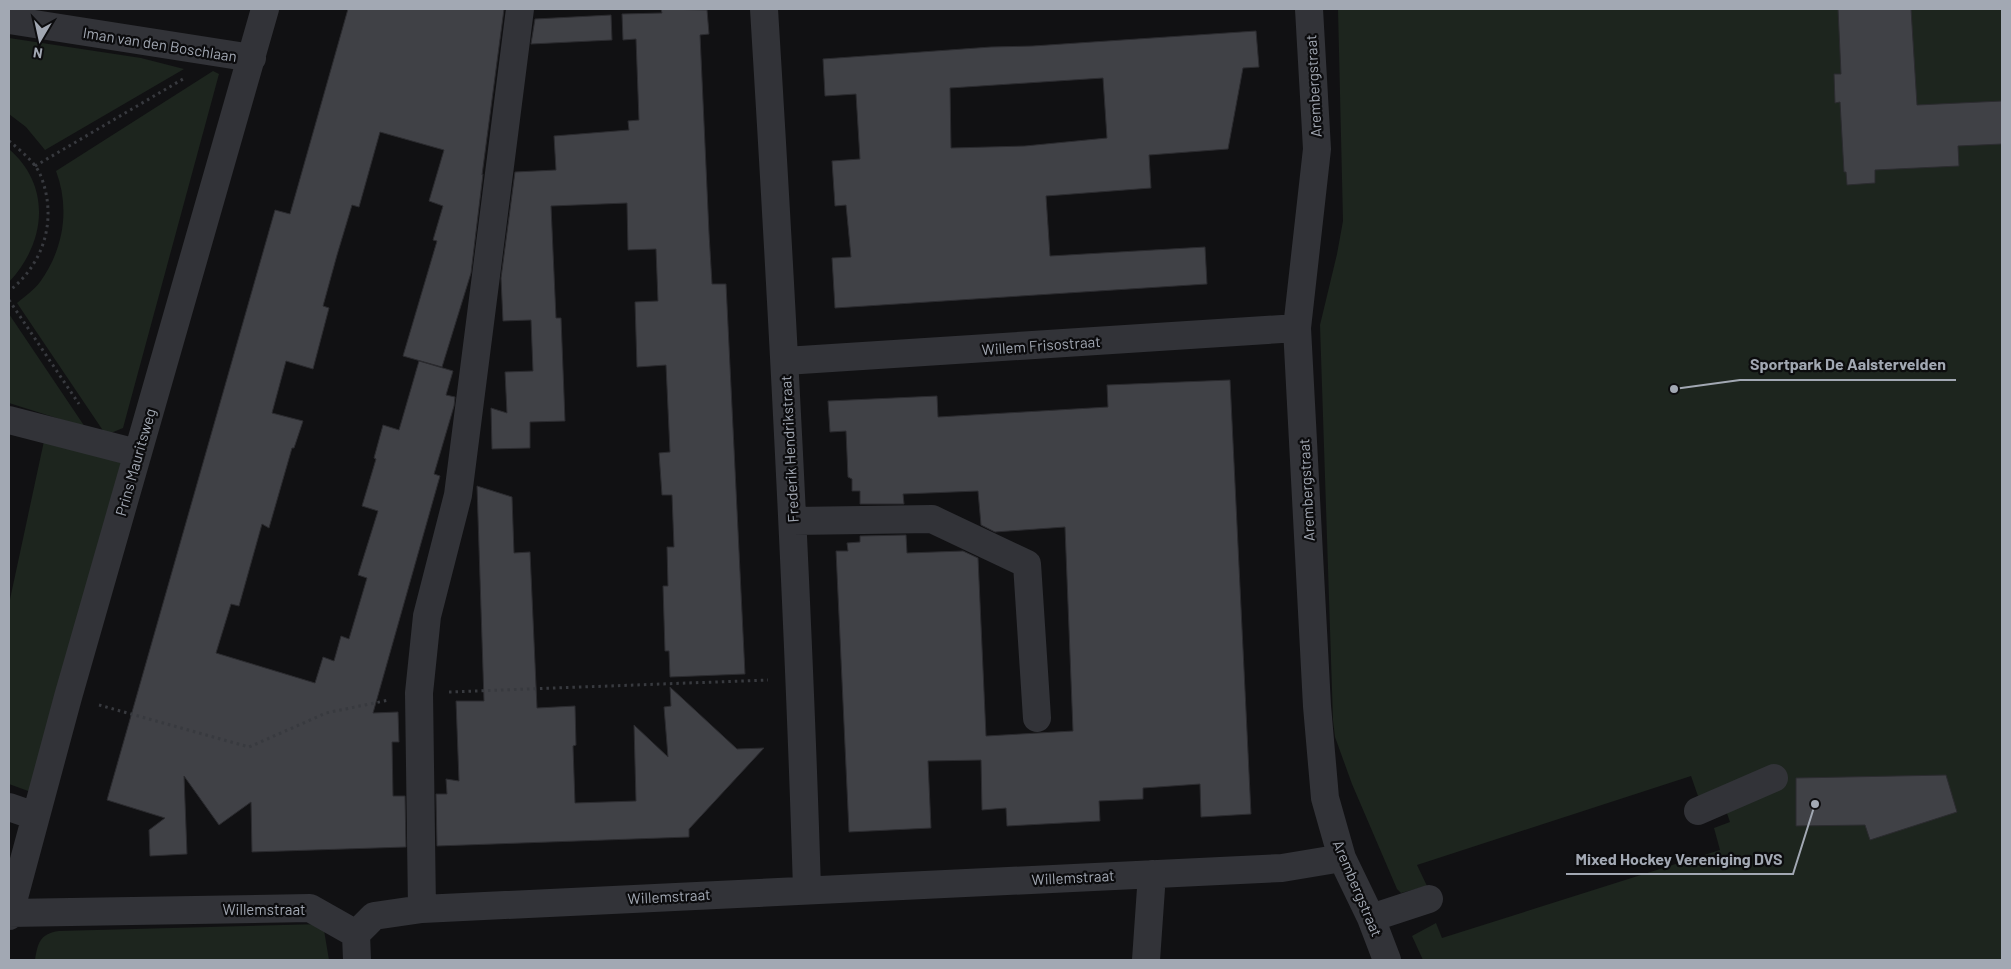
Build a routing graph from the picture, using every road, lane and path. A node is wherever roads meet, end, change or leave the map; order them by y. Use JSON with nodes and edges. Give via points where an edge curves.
{"nodes":[{"id":1,"x":265,"y":9,"type":"edge"},
{"id":2,"x":520,"y":9,"type":"edge"},
{"id":3,"x":764,"y":9,"type":"edge"},
{"id":4,"x":1309,"y":9,"type":"edge"},
{"id":5,"x":9,"y":20,"type":"edge"},
{"id":6,"x":252,"y":58,"type":"junction"},
{"id":7,"x":184,"y":79,"type":"dead end"},
{"id":8,"x":9,"y":141,"type":"edge"},
{"id":9,"x":35,"y":166,"type":"junction"},
{"id":10,"x":9,"y":291,"type":"edge"},
{"id":11,"x":9,"y":300,"type":"edge"},
{"id":12,"x":1297,"y":328,"type":"junction"},
{"id":13,"x":785,"y":361,"type":"junction"},
{"id":14,"x":80,"y":406,"type":"dead end"},
{"id":15,"x":9,"y":420,"type":"edge"},
{"id":16,"x":137,"y":453,"type":"junction"},
{"id":17,"x":793,"y":521,"type":"junction"},
{"id":18,"x":1037,"y":718,"type":"dead end"},
{"id":19,"x":1774,"y":778,"type":"dead end"},
{"id":20,"x":9,"y":807,"type":"edge"},
{"id":21,"x":1698,"y":811,"type":"dead end"},
{"id":22,"x":35,"y":816,"type":"junction"},
{"id":23,"x":1342,"y":858,"type":"junction"},
{"id":24,"x":1152,"y":874,"type":"junction"},
{"id":25,"x":807,"y":889,"type":"junction"},
{"id":26,"x":1429,"y":899,"type":"dead end"},
{"id":27,"x":422,"y":909,"type":"junction"},
{"id":28,"x":9,"y":915,"type":"edge"},
{"id":29,"x":1371,"y":918,"type":"junction"},
{"id":30,"x":357,"y":947,"type":"edge"},
{"id":31,"x":1146,"y":960,"type":"edge"},
{"id":32,"x":1387,"y":960,"type":"edge"}],
"edges":[{"from":1,"to":6,"type":"street","name":"Prins Mauritsweg"},
{"from":2,"to":27,"type":"street","via":[[458,495],[427,616],[419,693]]},
{"from":3,"to":13,"type":"street","name":"Frederik Hendrikstraat"},
{"from":4,"to":12,"type":"street","name":"Arembergstraat","via":[[1317,149]]},
{"from":5,"to":6,"type":"street","name":"Iman van den Boschlaan"},
{"from":6,"to":16,"type":"street","name":"Prins Mauritsweg"},
{"from":7,"to":9,"type":"path"},
{"from":8,"to":9,"type":"path"},
{"from":9,"to":10,"type":"path","via":[[48,206],[47,236],[34,265]]},
{"from":11,"to":14,"type":"path"},
{"from":12,"to":13,"type":"street","name":"Willem Frisostraat"},
{"from":12,"to":23,"type":"street","name":"Arembergstraat","via":[[1317,706],[1325,798]]},
{"from":13,"to":17,"type":"street","name":"Frederik Hendrikstraat"},
{"from":15,"to":16,"type":"street"},
{"from":16,"to":22,"type":"street","name":"Prins Mauritsweg"},
{"from":17,"to":18,"type":"street","via":[[932,519],[1027,564]]},
{"from":17,"to":25,"type":"street","name":"Frederik Hendrikstraat"},
{"from":19,"to":21,"type":"street"},
{"from":20,"to":22,"type":"street"},
{"from":22,"to":28,"type":"street","name":"Prins Mauritsweg"},
{"from":23,"to":24,"type":"street","name":"Willemstraat","via":[[1282,868]]},
{"from":23,"to":29,"type":"street","name":"Arembergstraat"},
{"from":24,"to":25,"type":"street","name":"Willemstraat"},
{"from":24,"to":31,"type":"street"},
{"from":25,"to":27,"type":"street","name":"Willemstraat"},
{"from":26,"to":29,"type":"street"},
{"from":27,"to":30,"type":"street","name":"Willemstraat","via":[[374,916]]},
{"from":28,"to":30,"type":"street","name":"Willemstraat","via":[[310,908]]},
{"from":29,"to":32,"type":"street","name":"Arembergstraat"}]}
